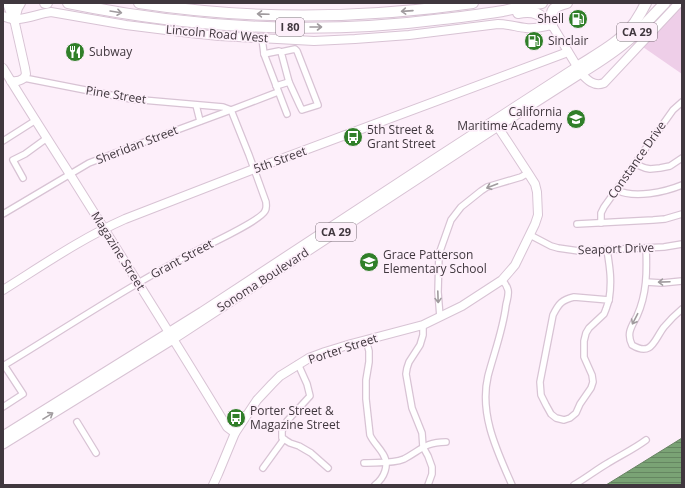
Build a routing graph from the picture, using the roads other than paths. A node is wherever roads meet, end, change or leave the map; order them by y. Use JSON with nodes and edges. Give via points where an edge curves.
{"nodes":[{"id":1,"x":8,"y":3,"type":"edge"},
{"id":2,"x":20,"y":3,"type":"edge"},
{"id":3,"x":68,"y":3,"type":"edge"},
{"id":4,"x":139,"y":3,"type":"edge"},
{"id":5,"x":473,"y":3,"type":"edge"},
{"id":6,"x":542,"y":3,"type":"edge"},
{"id":7,"x":567,"y":3,"type":"edge"},
{"id":8,"x":646,"y":3,"type":"edge"},
{"id":9,"x":665,"y":3,"type":"edge"},
{"id":10,"x":679,"y":3,"type":"edge"},
{"id":11,"x":151,"y":4,"type":"edge"},
{"id":12,"x":3,"y":16,"type":"edge"},
{"id":13,"x":443,"y":19,"type":"junction"},
{"id":14,"x":14,"y":20,"type":"junction"},
{"id":15,"x":552,"y":25,"type":"junction"},
{"id":16,"x":262,"y":38,"type":"junction"},
{"id":17,"x":281,"y":52,"type":"junction"},
{"id":18,"x":568,"y":52,"type":"junction"},
{"id":19,"x":264,"y":54,"type":"junction"},
{"id":20,"x":3,"y":68,"type":"edge"},
{"id":21,"x":579,"y":70,"type":"junction"},
{"id":22,"x":24,"y":78,"type":"junction"},
{"id":23,"x":7,"y":81,"type":"edge"},
{"id":24,"x":289,"y":82,"type":"junction"},
{"id":25,"x":277,"y":89,"type":"junction"},
{"id":26,"x":682,"y":102,"type":"edge"},
{"id":27,"x":196,"y":105,"type":"junction"},
{"id":28,"x":231,"y":110,"type":"junction"},
{"id":29,"x":287,"y":114,"type":"dead end"},
{"id":30,"x":36,"y":120,"type":"junction"},
{"id":31,"x":200,"y":121,"type":"junction"},
{"id":32,"x":496,"y":123,"type":"junction"},
{"id":33,"x":47,"y":138,"type":"junction"},
{"id":34,"x":3,"y":140,"type":"edge"},
{"id":35,"x":682,"y":158,"type":"edge"},
{"id":36,"x":635,"y":164,"type":"junction"},
{"id":37,"x":254,"y":169,"type":"junction"},
{"id":38,"x":528,"y":173,"type":"junction"},
{"id":39,"x":70,"y":174,"type":"junction"},
{"id":40,"x":23,"y":178,"type":"dead end"},
{"id":41,"x":682,"y":185,"type":"edge"},
{"id":42,"x":617,"y":190,"type":"junction"},
{"id":43,"x":3,"y":214,"type":"edge"},
{"id":44,"x":682,"y":214,"type":"edge"},
{"id":45,"x":601,"y":223,"type":"junction"},
{"id":46,"x":577,"y":224,"type":"dead end"},
{"id":47,"x":104,"y":228,"type":"junction"},
{"id":48,"x":530,"y":235,"type":"junction"},
{"id":49,"x":682,"y":244,"type":"edge"},
{"id":50,"x":646,"y":248,"type":"junction"},
{"id":51,"x":607,"y":250,"type":"junction"},
{"id":52,"x":502,"y":280,"type":"junction"},
{"id":53,"x":682,"y":281,"type":"edge"},
{"id":54,"x":646,"y":282,"type":"junction"},
{"id":55,"x":138,"y":283,"type":"junction"},
{"id":56,"x":3,"y":290,"type":"edge"},
{"id":57,"x":609,"y":300,"type":"junction"},
{"id":58,"x":682,"y":310,"type":"edge"},
{"id":59,"x":440,"y":317,"type":"junction"},
{"id":60,"x":423,"y":325,"type":"junction"},
{"id":61,"x":171,"y":336,"type":"junction"},
{"id":62,"x":366,"y":340,"type":"junction"},
{"id":63,"x":298,"y":364,"type":"junction"},
{"id":64,"x":4,"y":366,"type":"edge"},
{"id":65,"x":3,"y":407,"type":"edge"},
{"id":66,"x":77,"y":422,"type":"dead end"},
{"id":67,"x":235,"y":433,"type":"junction"},
{"id":68,"x":3,"y":436,"type":"edge"},
{"id":69,"x":284,"y":439,"type":"junction"},
{"id":70,"x":646,"y":440,"type":"dead end"},
{"id":71,"x":446,"y":442,"type":"dead end"},
{"id":72,"x":3,"y":444,"type":"edge"},
{"id":73,"x":423,"y":447,"type":"junction"},
{"id":74,"x":96,"y":453,"type":"dead end"},
{"id":75,"x":385,"y":462,"type":"junction"},
{"id":76,"x":364,"y":463,"type":"dead end"},
{"id":77,"x":263,"y":468,"type":"dead end"},
{"id":78,"x":328,"y":468,"type":"dead end"},
{"id":79,"x":213,"y":485,"type":"edge"},
{"id":80,"x":375,"y":485,"type":"edge"},
{"id":81,"x":428,"y":485,"type":"edge"},
{"id":82,"x":512,"y":485,"type":"edge"},
{"id":83,"x":574,"y":485,"type":"edge"}],
"edges":[{"from":1,"to":14,"type":"highway"},
{"from":2,"to":14,"type":"highway"},
{"from":3,"to":13,"type":"highway","number":"I 80","one_way":true,"via":[[158,18],[259,27],[321,28]]},
{"from":4,"to":11,"type":"highway","number":"I 80"},
{"from":5,"to":11,"type":"highway","number":"I 80","one_way":true,"via":[[369,14],[326,15],[236,13]]},
{"from":6,"to":13,"type":"highway","number":"I 80"},
{"from":7,"to":15,"type":"highway","via":[[552,11]]},
{"from":8,"to":21,"type":"highway","number":"CA 29","via":[[621,36]]},
{"from":9,"to":21,"type":"highway","number":"CA 29","via":[[623,44],[605,58]]},
{"from":10,"to":21,"type":"street","via":[[604,83],[593,84]]},
{"from":12,"to":14,"type":"street"},
{"from":13,"to":15,"type":"highway","via":[[473,20],[530,12],[541,15]]},
{"from":14,"to":16,"type":"street","name":"Lincoln Road West","via":[[51,12],[157,30]]},
{"from":14,"to":22,"type":"street","via":[[26,68]]},
{"from":15,"to":16,"type":"street","name":"Lincoln Road West","via":[[532,28],[498,24],[430,33],[314,41]]},
{"from":15,"to":18,"type":"street"},
{"from":16,"to":19,"type":"street"},
{"from":17,"to":19,"type":"street"},
{"from":17,"to":24,"type":"street"},
{"from":17,"to":24,"type":"street","via":[[295,49],[297,51],[318,105],[302,110]]},
{"from":18,"to":21,"type":"street"},
{"from":18,"to":37,"type":"street","name":"5th Street"},
{"from":19,"to":25,"type":"street"},
{"from":20,"to":23,"type":"street","name":"Magazine Street"},
{"from":21,"to":32,"type":"main road","name":"Sonoma Boulevard","number":"CA 29"},
{"from":22,"to":23,"type":"street","name":"Pine Street","via":[[16,82]]},
{"from":22,"to":27,"type":"street","name":"Pine Street","via":[[131,99]]},
{"from":23,"to":30,"type":"street","name":"Magazine Street"},
{"from":24,"to":25,"type":"street","name":"Sheridan Street"},
{"from":25,"to":28,"type":"street","name":"Sheridan Street"},
{"from":25,"to":29,"type":"street"},
{"from":26,"to":36,"type":"street","name":"Constance Drive","via":[[673,110]]},
{"from":27,"to":28,"type":"street","name":"Pine Street"},
{"from":27,"to":31,"type":"street"},
{"from":28,"to":31,"type":"street","name":"Sheridan Street"},
{"from":28,"to":37,"type":"street"},
{"from":30,"to":33,"type":"street","name":"Magazine Street"},
{"from":30,"to":34,"type":"street"},
{"from":31,"to":39,"type":"street","name":"Sheridan Street","via":[[89,163]]},
{"from":32,"to":38,"type":"street","name":"Porter Street"},
{"from":32,"to":61,"type":"main road","name":"Sonoma Boulevard","number":"CA 29","via":[[234,291]]},
{"from":33,"to":39,"type":"street","name":"Magazine Street"},
{"from":33,"to":40,"type":"street","via":[[13,160]]},
{"from":35,"to":36,"type":"street","via":[[670,166],[660,168],[650,169]]},
{"from":36,"to":42,"type":"street","name":"Constance Drive"},
{"from":37,"to":47,"type":"street","name":"5th Street"},
{"from":37,"to":55,"type":"street","name":"Grant Street","via":[[266,202],[265,212],[260,217]]},
{"from":38,"to":48,"type":"street","name":"Porter Street","via":[[535,184],[538,206],[538,215]]},
{"from":38,"to":59,"type":"street","one_way":true,"via":[[487,187],[461,207],[451,220],[439,254]]},
{"from":39,"to":43,"type":"street","name":"Sheridan Street"},
{"from":39,"to":47,"type":"street","name":"Magazine Street"},
{"from":41,"to":42,"type":"street","via":[[662,192],[629,194]]},
{"from":42,"to":45,"type":"street","name":"Constance Drive","via":[[601,213]]},
{"from":44,"to":45,"type":"street","via":[[665,219]]},
{"from":45,"to":46,"type":"street"},
{"from":47,"to":55,"type":"street","name":"Magazine Street"},
{"from":47,"to":56,"type":"street","name":"5th Street"},
{"from":48,"to":51,"type":"street","name":"Seaport Drive","via":[[551,246],[567,250]]},
{"from":48,"to":52,"type":"street","name":"Porter Street","via":[[510,272]]},
{"from":49,"to":50,"type":"street","name":"Seaport Drive"},
{"from":50,"to":51,"type":"street","name":"Seaport Drive"},
{"from":50,"to":54,"type":"street"},
{"from":51,"to":57,"type":"street","via":[[611,276]]},
{"from":52,"to":59,"type":"street","name":"Porter Street"},
{"from":52,"to":82,"type":"street","via":[[508,289],[508,295],[488,376],[485,402],[492,437]]},
{"from":53,"to":54,"type":"street","one_way":true},
{"from":54,"to":58,"type":"street","one_way":true,"via":[[640,308],[629,335],[632,345],[637,348],[649,348],[664,327]]},
{"from":55,"to":61,"type":"street","name":"Magazine Street"},
{"from":55,"to":64,"type":"street","name":"Grant Street"},
{"from":57,"to":57,"type":"street","via":[[604,314],[588,328],[584,341],[584,357],[593,382],[591,388],[576,413],[564,420],[556,418],[551,414],[541,395],[540,382],[557,306],[567,298],[574,297]]},
{"from":59,"to":60,"type":"street","name":"Porter Street"},
{"from":60,"to":62,"type":"street","name":"Porter Street"},
{"from":60,"to":73,"type":"street","via":[[420,345],[409,362],[406,374],[412,408],[422,433]]},
{"from":61,"to":67,"type":"street","name":"Magazine Street","via":[[227,427]]},
{"from":61,"to":68,"type":"main road","name":"Sonoma Boulevard","number":"CA 29"},
{"from":72,"to":61,"type":"main road","name":"Sonoma Boulevard","number":"CA 29","one_way":true},
{"from":62,"to":63,"type":"street","name":"Porter Street","via":[[325,352]]},
{"from":62,"to":75,"type":"street","via":[[369,351],[366,399],[370,435],[384,456]]},
{"from":63,"to":67,"type":"street","name":"Porter Street","via":[[280,376],[257,400]]},
{"from":63,"to":69,"type":"street","via":[[310,396],[287,421],[282,431]]},
{"from":64,"to":65,"type":"street","via":[[23,394]]},
{"from":66,"to":74,"type":"street"},
{"from":67,"to":79,"type":"street","name":"Porter Street"},
{"from":69,"to":77,"type":"street"},
{"from":69,"to":78,"type":"street","via":[[311,453]]},
{"from":70,"to":83,"type":"street"},
{"from":71,"to":73,"type":"street"},
{"from":73,"to":75,"type":"street","via":[[403,459]]},
{"from":73,"to":81,"type":"street","via":[[432,467]]},
{"from":75,"to":76,"type":"street"},
{"from":75,"to":80,"type":"street","via":[[386,471]]}]}
